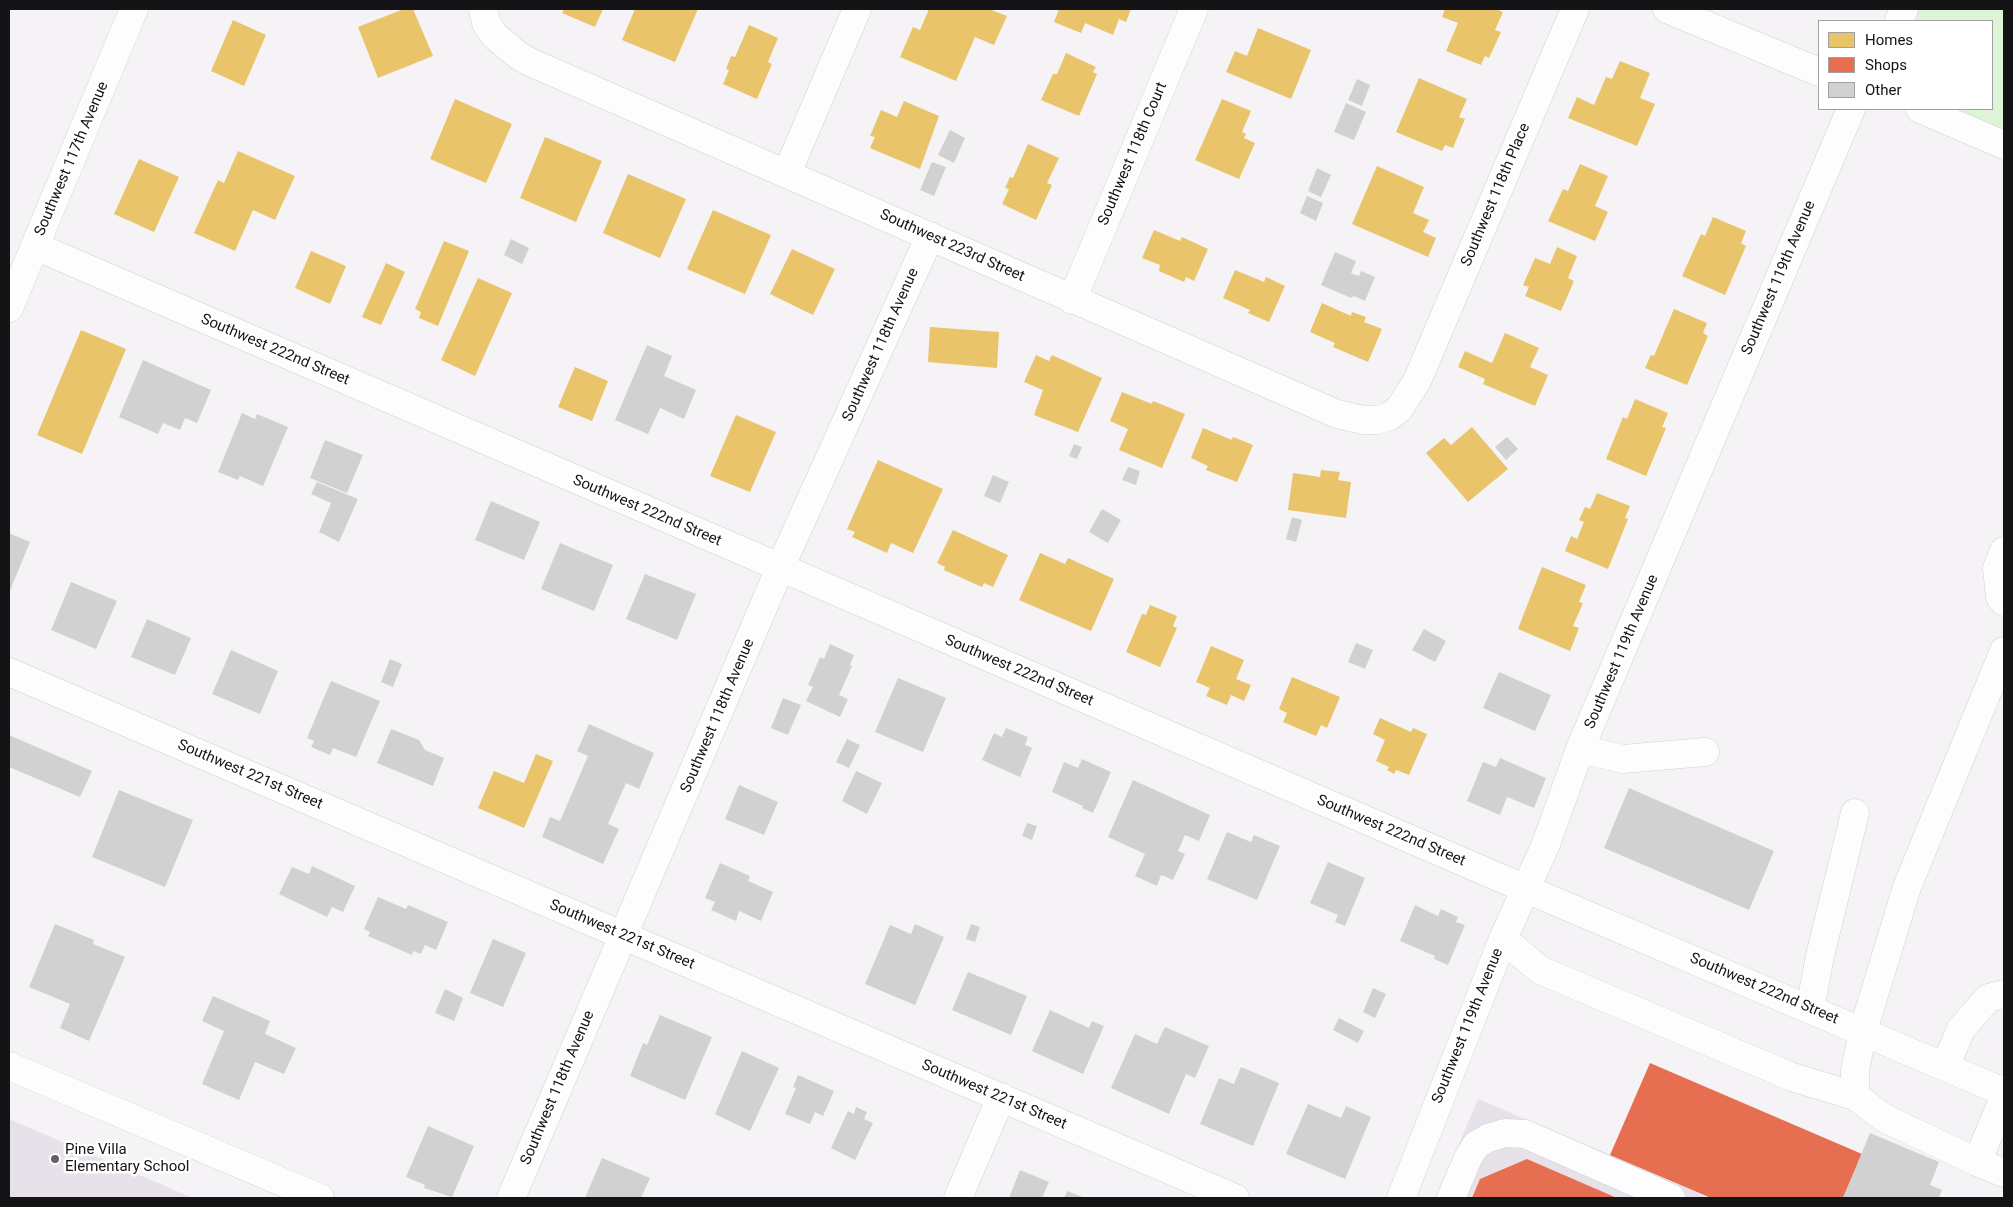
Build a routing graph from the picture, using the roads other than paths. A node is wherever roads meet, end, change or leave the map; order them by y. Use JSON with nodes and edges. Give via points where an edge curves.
{"nodes":[{"id":1,"x":134,"y":9,"type":"edge"},
{"id":2,"x":858,"y":9,"type":"edge"},
{"id":3,"x":1194,"y":9,"type":"edge"},
{"id":4,"x":1575,"y":9,"type":"edge"},
{"id":5,"x":1667,"y":9,"type":"edge"},
{"id":6,"x":484,"y":16,"type":"edge"},
{"id":7,"x":1818,"y":72,"type":"edge"},
{"id":8,"x":1851,"y":110,"type":"edge"},
{"id":9,"x":1922,"y":110,"type":"edge"},
{"id":10,"x":2004,"y":145,"type":"edge"},
{"id":11,"x":787,"y":173,"type":"junction"},
{"id":12,"x":930,"y":236,"type":"junction"},
{"id":13,"x":35,"y":246,"type":"junction"},
{"id":14,"x":1072,"y":300,"type":"junction"},
{"id":15,"x":9,"y":308,"type":"edge"},
{"id":16,"x":1418,"y":381,"type":"joint"},
{"id":17,"x":2004,"y":551,"type":"edge"},
{"id":18,"x":780,"y":568,"type":"junction"},
{"id":19,"x":2002,"y":599,"type":"edge"},
{"id":20,"x":2004,"y":651,"type":"edge"},
{"id":21,"x":9,"y":672,"type":"edge"},
{"id":22,"x":1580,"y":750,"type":"junction"},
{"id":23,"x":1705,"y":752,"type":"dead end"},
{"id":24,"x":1855,"y":813,"type":"dead end"},
{"id":25,"x":1526,"y":889,"type":"junction"},
{"id":26,"x":624,"y":936,"type":"junction"},
{"id":27,"x":1504,"y":939,"type":"junction"},
{"id":28,"x":2004,"y":994,"type":"edge"},
{"id":29,"x":1810,"y":1009,"type":"junction"},
{"id":30,"x":1863,"y":1031,"type":"junction"},
{"id":31,"x":9,"y":1066,"type":"edge"},
{"id":32,"x":1945,"y":1067,"type":"junction"},
{"id":33,"x":2004,"y":1092,"type":"edge"},
{"id":34,"x":1854,"y":1096,"type":"junction"},
{"id":35,"x":1001,"y":1098,"type":"junction"},
{"id":36,"x":2004,"y":1098,"type":"edge"},
{"id":37,"x":1977,"y":1162,"type":"junction"},
{"id":38,"x":2004,"y":1173,"type":"edge"},
{"id":39,"x":320,"y":1198,"type":"edge"},
{"id":40,"x":511,"y":1198,"type":"edge"},
{"id":41,"x":958,"y":1198,"type":"edge"},
{"id":42,"x":1236,"y":1198,"type":"edge"},
{"id":43,"x":1401,"y":1198,"type":"edge"},
{"id":44,"x":1451,"y":1198,"type":"edge"},
{"id":45,"x":1671,"y":1198,"type":"edge"}],
"edges":[{"from":1,"to":13,"type":"street","name":"Southwest 117th Avenue"},
{"from":2,"to":11,"type":"street"},
{"from":3,"to":14,"type":"street","name":"Southwest 118th Court"},
{"from":4,"to":16,"type":"street","name":"Southwest 118th Place"},
{"from":5,"to":7,"type":"street"},
{"from":6,"to":11,"type":"street","name":"Southwest 223rd Street","via":[[506,47],[532,63]]},
{"from":8,"to":22,"type":"street","name":"Southwest 119th Avenue"},
{"from":9,"to":10,"type":"street"},
{"from":11,"to":12,"type":"street","name":"Southwest 223rd Street"},
{"from":12,"to":14,"type":"street","name":"Southwest 223rd Street"},
{"from":12,"to":18,"type":"street","name":"Southwest 118th Avenue"},
{"from":13,"to":15,"type":"street","name":"Southwest 117th Avenue"},
{"from":13,"to":18,"type":"street","name":"Southwest 222nd Street"},
{"from":14,"to":16,"type":"street","name":"Southwest 223rd Street","via":[[1350,418],[1377,420],[1390,416],[1399,409]]},
{"from":17,"to":19,"type":"street","via":[[1997,568]]},
{"from":18,"to":25,"type":"street","name":"Southwest 222nd Street"},
{"from":18,"to":26,"type":"street","name":"Southwest 118th Avenue"},
{"from":20,"to":30,"type":"street","via":[[1907,887]]},
{"from":21,"to":26,"type":"street","name":"Southwest 221st Street"},
{"from":22,"to":23,"type":"street","via":[[1623,759]]},
{"from":22,"to":25,"type":"street","name":"Southwest 119th Avenue"},
{"from":24,"to":29,"type":"street"},
{"from":25,"to":27,"type":"street","name":"Southwest 119th Avenue"},
{"from":25,"to":29,"type":"street","name":"Southwest 222nd Street"},
{"from":26,"to":35,"type":"street","name":"Southwest 221st Street"},
{"from":26,"to":40,"type":"street","name":"Southwest 118th Avenue"},
{"from":27,"to":34,"type":"street","via":[[1540,970],[1792,1077]]},
{"from":27,"to":43,"type":"street","name":"Southwest 119th Avenue"},
{"from":28,"to":32,"type":"street","via":[[1988,998],[1961,1029]]},
{"from":29,"to":30,"type":"street","name":"Southwest 222nd Street"},
{"from":30,"to":32,"type":"street","name":"Southwest 222nd Street"},
{"from":30,"to":34,"type":"street","via":[[1855,1070]]},
{"from":31,"to":39,"type":"street"},
{"from":32,"to":33,"type":"street","name":"Southwest 222nd Street"},
{"from":34,"to":37,"type":"street","via":[[1884,1118]]},
{"from":35,"to":41,"type":"street"},
{"from":35,"to":42,"type":"street","name":"Southwest 221st Street"},
{"from":36,"to":37,"type":"street"},
{"from":37,"to":38,"type":"street"},
{"from":44,"to":45,"type":"street","via":[[1476,1145],[1505,1133],[1525,1134]]}]}
